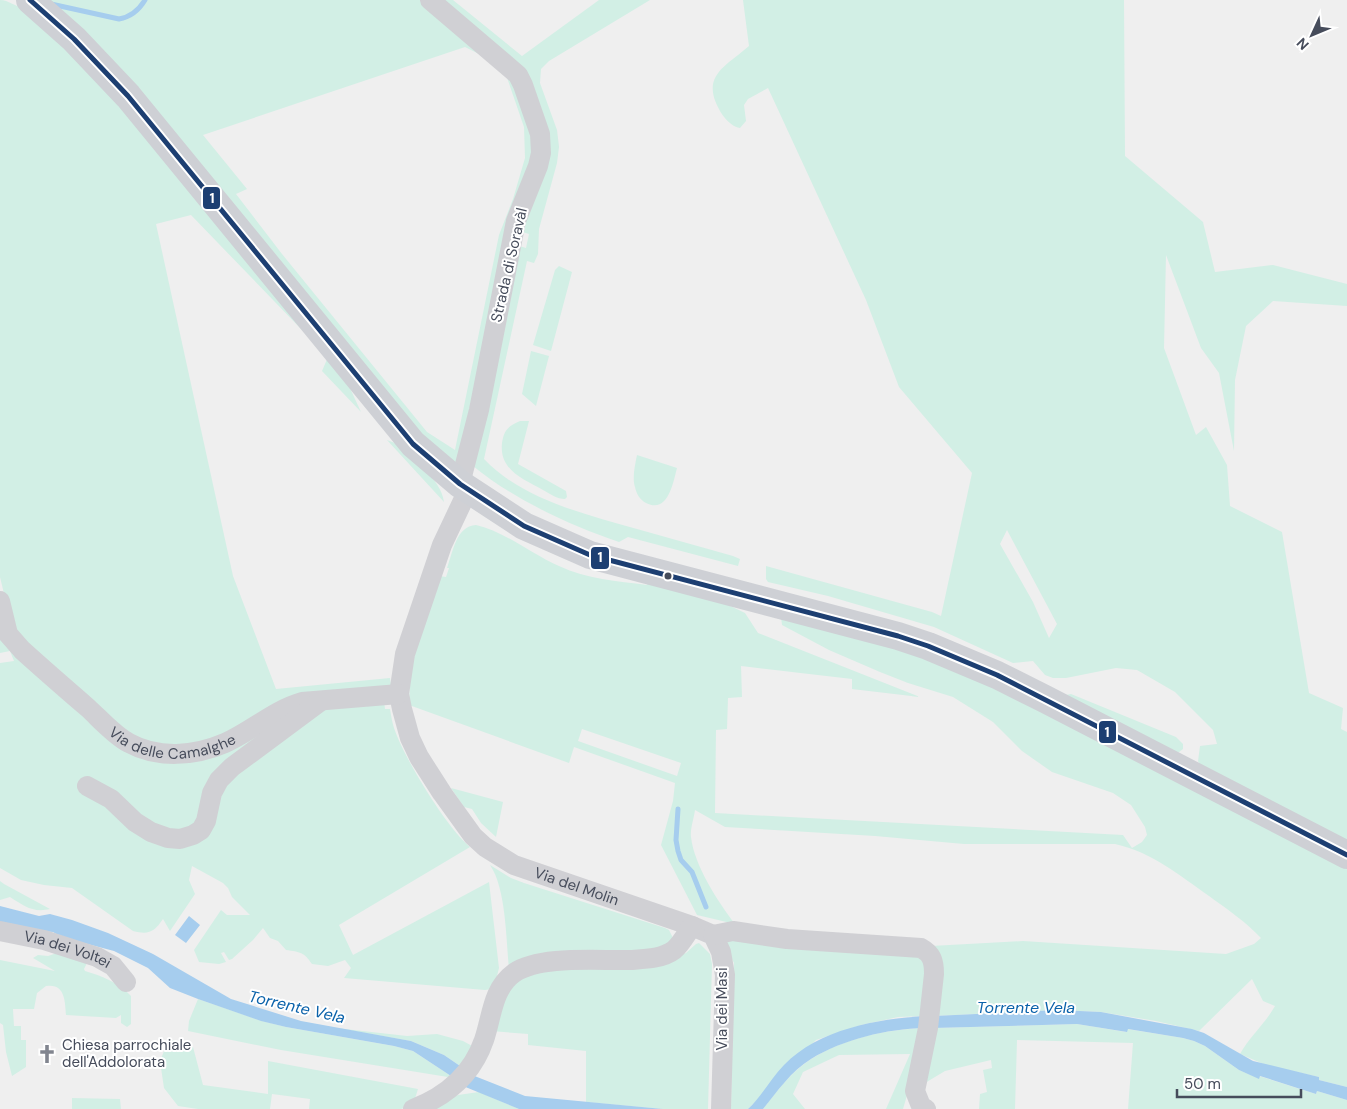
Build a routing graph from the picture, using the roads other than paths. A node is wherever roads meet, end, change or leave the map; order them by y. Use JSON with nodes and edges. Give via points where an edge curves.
{"nodes":[{"id":1,"x":30,"y":0,"type":"edge"},
{"id":2,"x":430,"y":0,"type":"edge"},
{"id":3,"x":464,"y":487,"type":"junction"},
{"id":4,"x":0,"y":601,"type":"edge"},
{"id":5,"x":399,"y":694,"type":"junction"},
{"id":6,"x":322,"y":700,"type":"junction"},
{"id":7,"x":87,"y":786,"type":"dead end"},
{"id":8,"x":1347,"y":855,"type":"edge"},
{"id":9,"x":692,"y":926,"type":"junction"},
{"id":10,"x":0,"y":932,"type":"edge"},
{"id":11,"x":713,"y":935,"type":"junction"},
{"id":12,"x":126,"y":982,"type":"dead end"},
{"id":13,"x":721,"y":1108,"type":"edge"},
{"id":14,"x":413,"y":1109,"type":"edge"},
{"id":15,"x":926,"y":1109,"type":"edge"}],
"edges":[{"from":1,"to":3,"type":"main road","via":[[114,80],[413,444]]},
{"from":2,"to":3,"type":"street","name":"Strada di Soravàl","via":[[518,75],[535,117],[541,146],[538,166],[516,221]]},
{"from":3,"to":5,"type":"street","name":"Via del Molin","via":[[408,645]]},
{"from":3,"to":8,"type":"main road","via":[[524,526],[590,556],[758,598],[928,646],[1045,698]]},
{"from":4,"to":6,"type":"street","name":"Via delle Camalghe","via":[[8,634],[22,650],[127,742],[151,752],[191,752],[224,743],[288,706]]},
{"from":5,"to":6,"type":"street","name":"Via delle Camalghe"},
{"from":5,"to":9,"type":"street","name":"Via del Molin","via":[[406,724],[419,756],[468,828],[485,847],[514,865]]},
{"from":6,"to":7,"type":"street","via":[[219,780],[212,793],[206,821],[193,835],[180,839],[151,832],[135,822],[112,799]]},
{"from":9,"to":11,"type":"street"},
{"from":9,"to":14,"type":"street","via":[[675,950],[659,956],[541,963],[514,973],[495,996],[484,1042],[464,1077]]},
{"from":10,"to":12,"type":"street","name":"Via dei Voltei","via":[[44,940],[97,956],[112,966]]},
{"from":11,"to":13,"type":"street","name":"Via dei Masi","via":[[721,952],[725,975]]},
{"from":11,"to":15,"type":"street","via":[[732,931],[787,940],[920,948],[928,952],[934,964],[929,1022],[915,1091],[921,1106]]}]}
